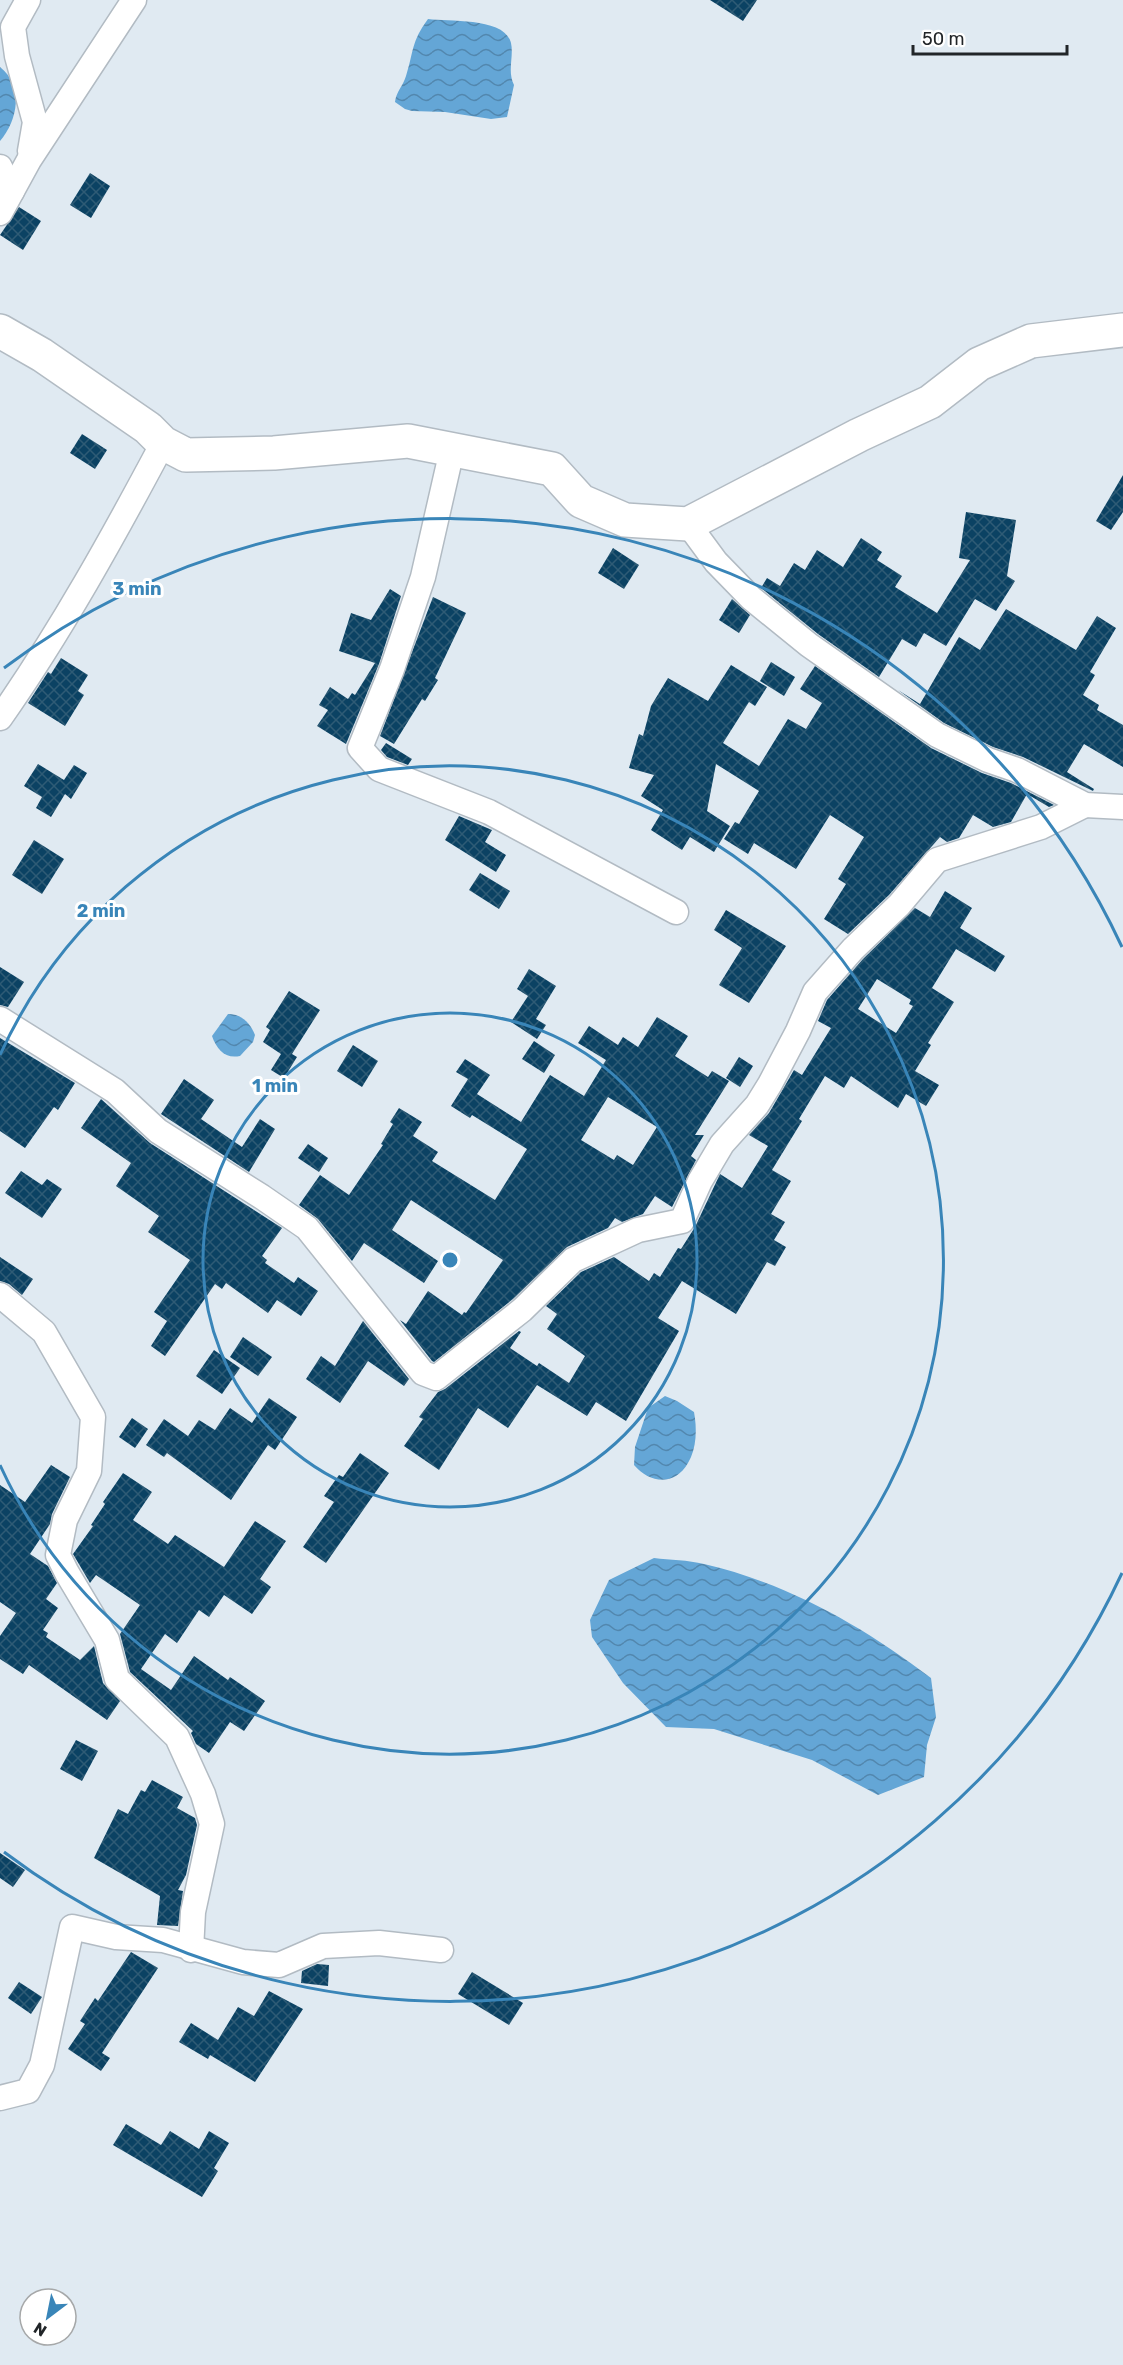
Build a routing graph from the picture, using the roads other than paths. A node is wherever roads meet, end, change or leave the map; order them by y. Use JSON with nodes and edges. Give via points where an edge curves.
{"nodes":[{"id":1,"x":28,"y":0,"type":"edge"},
{"id":2,"x":134,"y":0,"type":"edge"},
{"id":3,"x":29,"y":160,"type":"junction"},
{"id":4,"x":0,"y":166,"type":"edge"},
{"id":5,"x":12,"y":192,"type":"junction"},
{"id":6,"x":0,"y":213,"type":"edge"},
{"id":7,"x":1123,"y":330,"type":"edge"},
{"id":8,"x":0,"y":331,"type":"edge"},
{"id":9,"x":163,"y":443,"type":"junction"},
{"id":10,"x":452,"y":450,"type":"junction"},
{"id":11,"x":688,"y":524,"type":"junction"},
{"id":12,"x":0,"y":718,"type":"edge"},
{"id":13,"x":1085,"y":805,"type":"junction"},
{"id":14,"x":1123,"y":807,"type":"edge"},
{"id":15,"x":676,"y":912,"type":"dead end"},
{"id":16,"x":0,"y":1019,"type":"edge"},
{"id":17,"x":0,"y":1295,"type":"edge"},
{"id":18,"x":191,"y":1950,"type":"junction"},
{"id":19,"x":441,"y":1950,"type":"dead end"},
{"id":20,"x":0,"y":2098,"type":"edge"}],
"edges":[{"from":1,"to":3,"type":"street","via":[[13,27],[35,122]]},
{"from":2,"to":3,"type":"street"},
{"from":3,"to":5,"type":"street"},
{"from":4,"to":5,"type":"street"},
{"from":5,"to":6,"type":"street"},
{"from":7,"to":11,"type":"street","via":[[1031,341],[989,359],[930,402]]},
{"from":8,"to":9,"type":"street","via":[[42,355],[148,428]]},
{"from":9,"to":10,"type":"street","via":[[186,455],[203,456],[408,441]]},
{"from":9,"to":12,"type":"street","via":[[112,538]]},
{"from":10,"to":11,"type":"street","via":[[552,469],[581,501],[625,520]]},
{"from":10,"to":15,"type":"street","via":[[423,577],[360,748],[379,769],[489,812]]},
{"from":11,"to":13,"type":"street","via":[[716,562],[751,598],[863,684],[937,735]]},
{"from":13,"to":14,"type":"street"},
{"from":13,"to":16,"type":"street","via":[[1041,827],[937,860],[815,992],[770,1084],[722,1144],[682,1221],[638,1230],[573,1260],[522,1310],[436,1378],[423,1373],[307,1228],[158,1131],[115,1091]]},
{"from":17,"to":18,"type":"street","via":[[44,1332],[93,1417],[89,1471],[65,1520],[58,1555],[107,1640],[117,1679],[177,1737],[212,1824],[193,1912]]},
{"from":18,"to":19,"type":"street","via":[[243,1962],[279,1965],[323,1946],[379,1943]]},
{"from":18,"to":20,"type":"street","via":[[163,1940],[117,1937],[72,1927],[42,2065],[28,2091]]}]}
